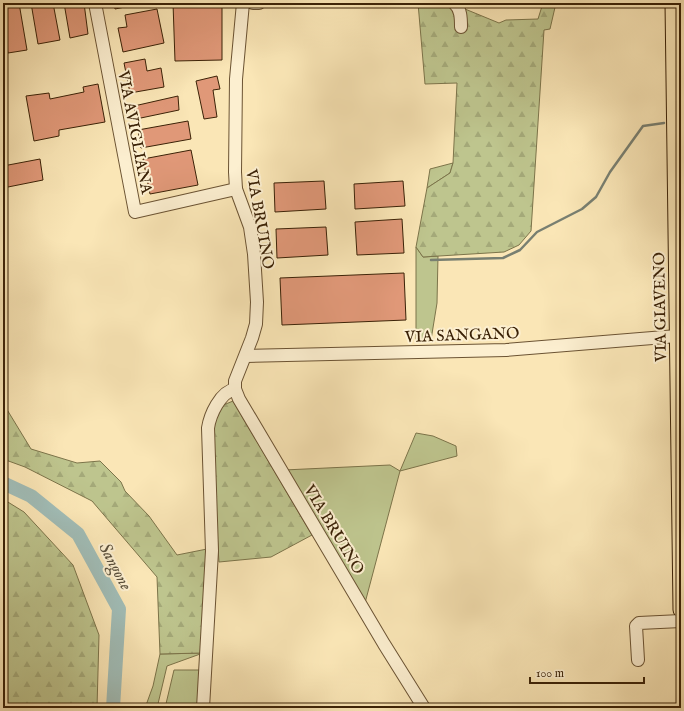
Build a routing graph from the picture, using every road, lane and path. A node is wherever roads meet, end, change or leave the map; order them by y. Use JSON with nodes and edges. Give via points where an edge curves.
{"nodes":[{"id":1,"x":94,"y":3,"type":"edge"},
{"id":2,"x":243,"y":3,"type":"edge"},
{"id":3,"x":253,"y":3,"type":"edge"},
{"id":4,"x":259,"y":3,"type":"edge"},
{"id":5,"x":454,"y":3,"type":"edge"},
{"id":6,"x":673,"y":3,"type":"edge"},
{"id":7,"x":461,"y":27,"type":"dead end"},
{"id":8,"x":236,"y":189,"type":"junction"},
{"id":9,"x":677,"y":336,"type":"junction"},
{"id":10,"x":246,"y":356,"type":"junction"},
{"id":11,"x":235,"y":389,"type":"junction"},
{"id":12,"x":680,"y":468,"type":"edge"},
{"id":13,"x":681,"y":610,"type":"edge"},
{"id":14,"x":681,"y":621,"type":"edge"},
{"id":15,"x":638,"y":660,"type":"dead end"},
{"id":16,"x":203,"y":708,"type":"edge"},
{"id":17,"x":424,"y":708,"type":"edge"}],
"edges":[{"from":1,"to":8,"type":"street","name":"VIA AVIGLIANA","via":[[135,212]]},
{"from":2,"to":8,"type":"street","name":"VIA BRUINO","via":[[236,79]]},
{"from":3,"to":4,"type":"street"},
{"from":5,"to":7,"type":"street","via":[[461,16]]},
{"from":6,"to":9,"type":"main road","name":"VIA GIAVENO"},
{"from":8,"to":10,"type":"street","name":"VIA BRUINO","via":[[250,227],[256,295],[256,324]]},
{"from":9,"to":10,"type":"street","name":"VIA SANGANO","via":[[506,350]]},
{"from":9,"to":12,"type":"main road","name":"VIA GIAVENO"},
{"from":10,"to":11,"type":"street","name":"VIA BRUINO","via":[[235,381]]},
{"from":11,"to":16,"type":"street","via":[[228,392],[218,404],[210,417],[208,428],[212,551]]},
{"from":11,"to":17,"type":"street","name":"VIA BRUINO"},
{"from":12,"to":13,"type":"main road","name":"VIA GIAVENO"},
{"from":14,"to":15,"type":"street","via":[[639,623],[636,626]]}]}
